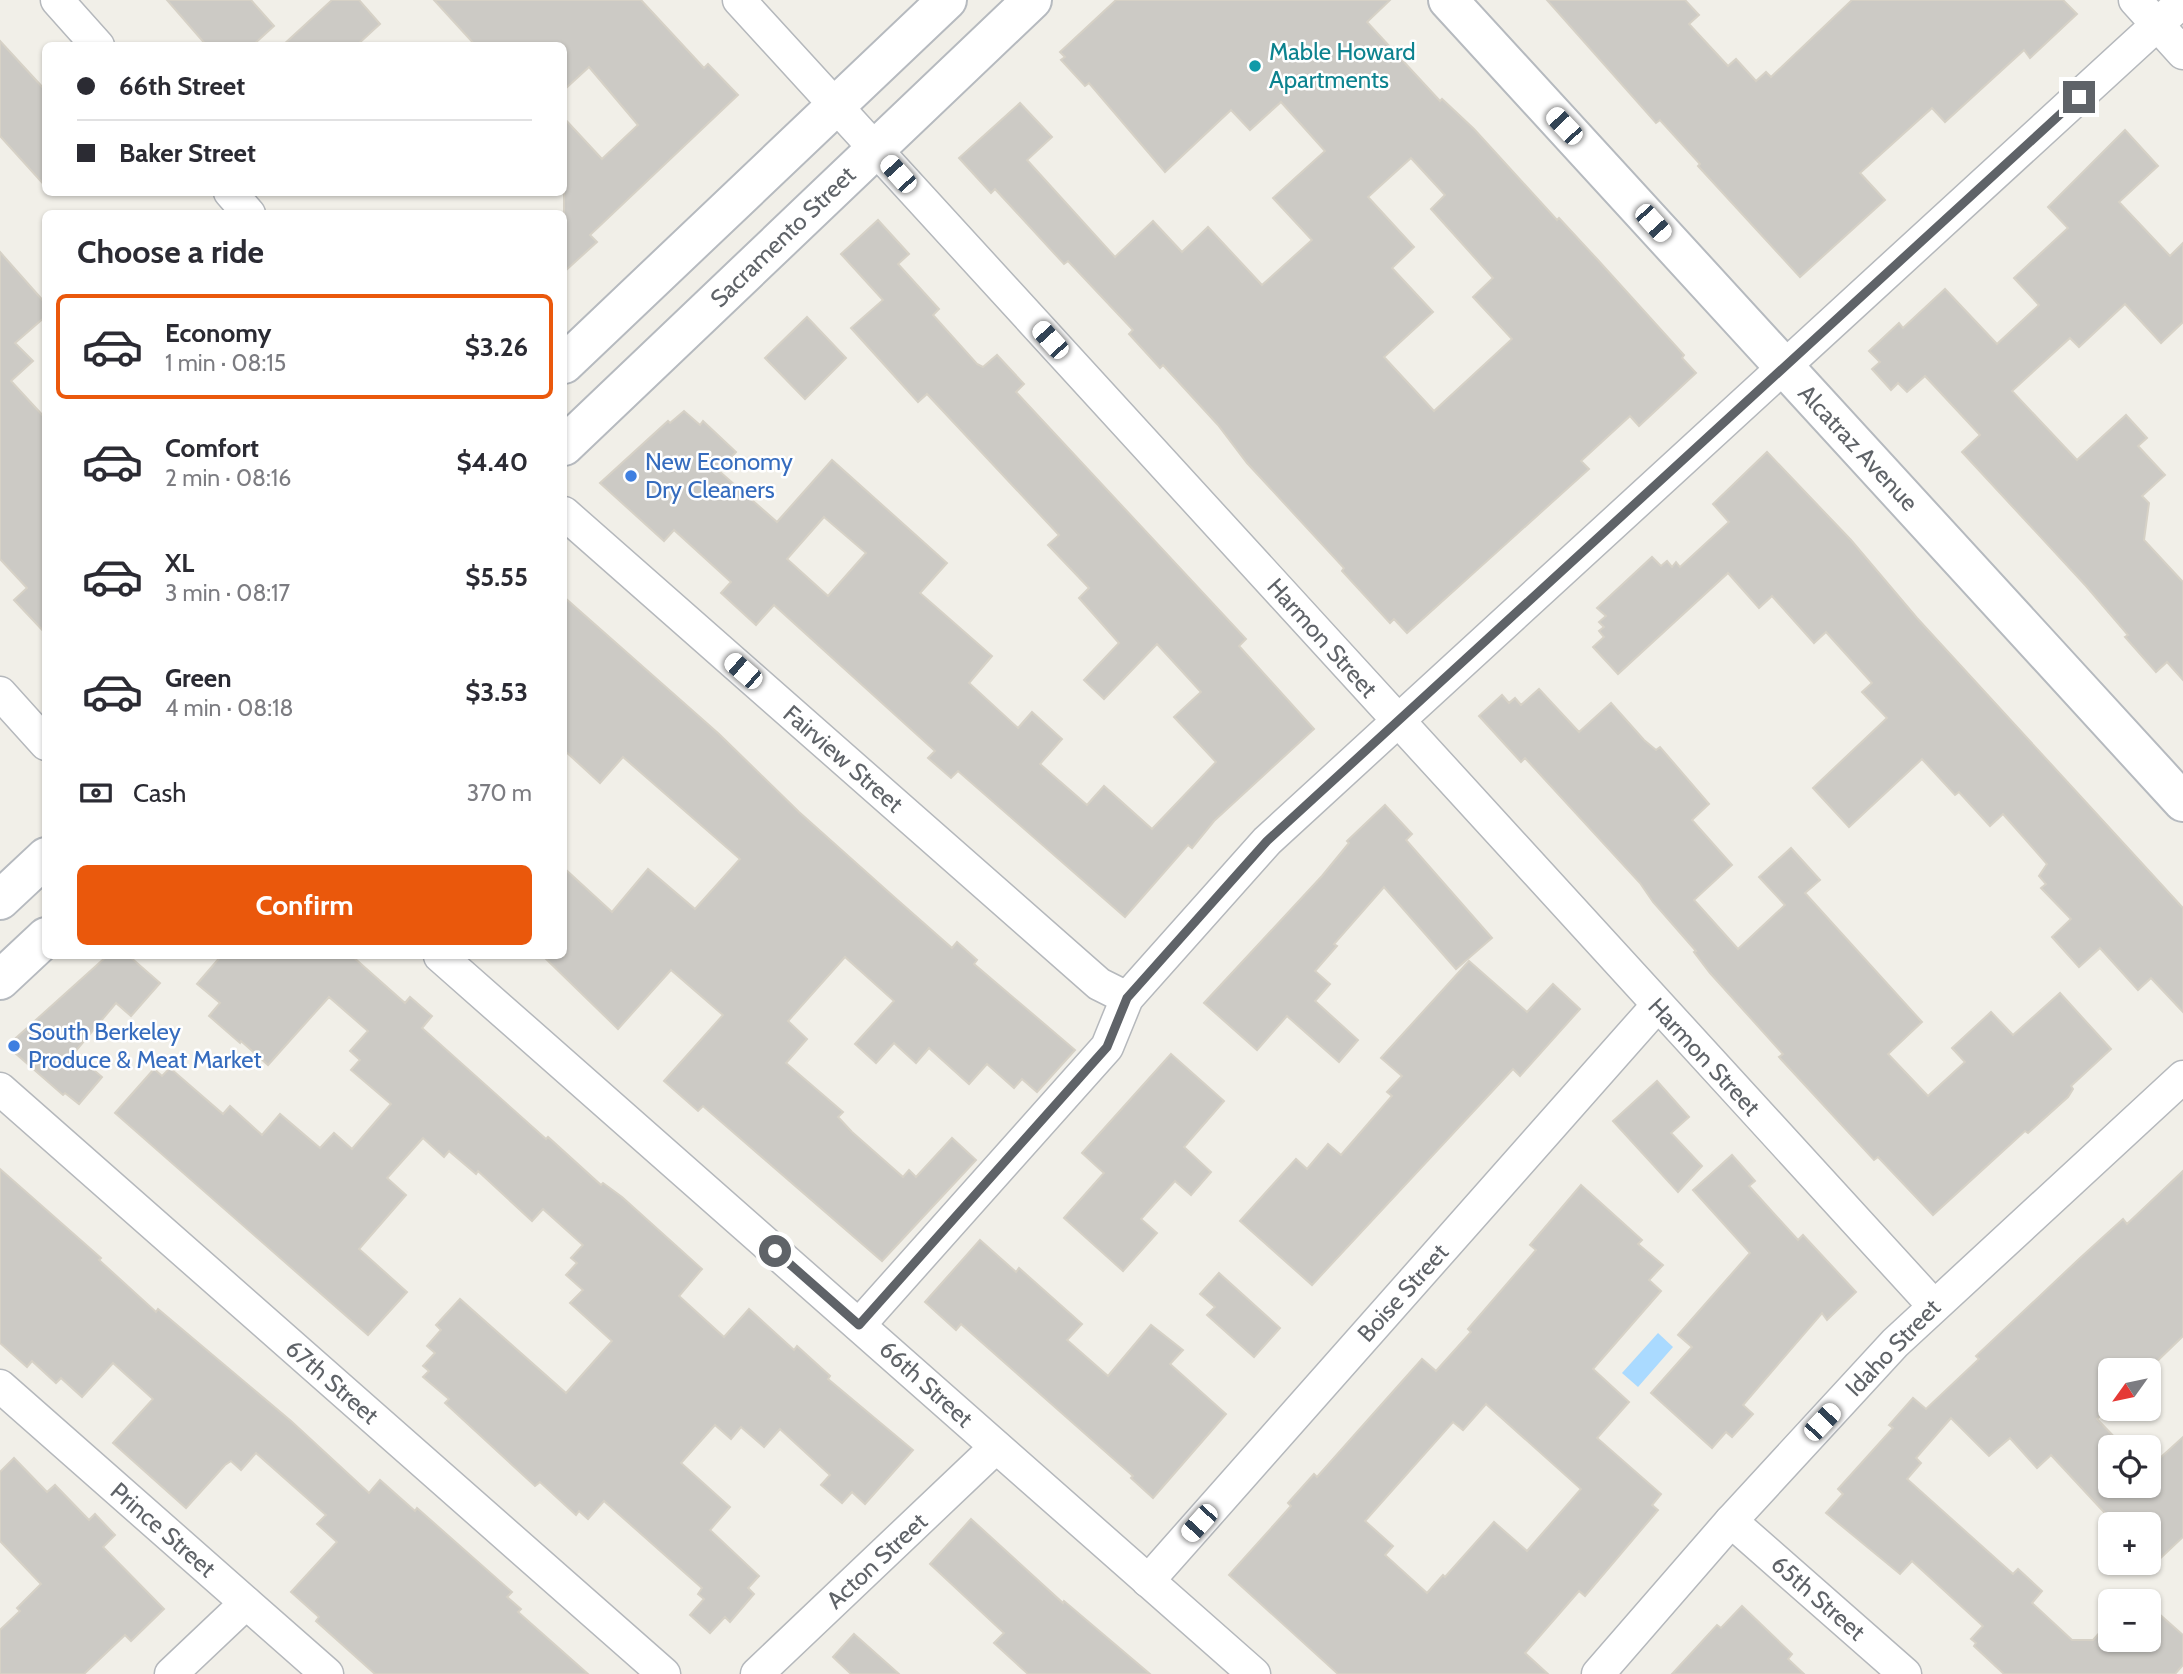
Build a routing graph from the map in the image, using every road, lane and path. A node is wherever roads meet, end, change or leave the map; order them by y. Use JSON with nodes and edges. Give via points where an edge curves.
{"nodes":[{"id":1,"x":57,"y":0,"type":"edge"},
{"id":2,"x":740,"y":0,"type":"edge"},
{"id":3,"x":947,"y":0,"type":"edge"},
{"id":4,"x":1032,"y":0,"type":"edge"},
{"id":5,"x":1448,"y":0,"type":"edge"},
{"id":6,"x":2135,"y":0,"type":"edge"},
{"id":7,"x":2183,"y":1,"type":"edge"},
{"id":8,"x":2157,"y":25,"type":"junction"},
{"id":9,"x":94,"y":42,"type":"edge"},
{"id":10,"x":2183,"y":53,"type":"edge"},
{"id":11,"x":835,"y":106,"type":"junction"},
{"id":12,"x":876,"y":149,"type":"junction"},
{"id":13,"x":233,"y":196,"type":"edge"},
{"id":14,"x":246,"y":210,"type":"edge"},
{"id":15,"x":567,"y":361,"type":"edge"},
{"id":16,"x":1784,"y":367,"type":"junction"},
{"id":17,"x":567,"y":443,"type":"edge"},
{"id":18,"x":567,"y":516,"type":"edge"},
{"id":19,"x":0,"y":693,"type":"edge"},
{"id":20,"x":1397,"y":720,"type":"junction"},
{"id":21,"x":42,"y":740,"type":"edge"},
{"id":22,"x":2183,"y":802,"type":"edge"},
{"id":23,"x":42,"y":861,"type":"edge"},
{"id":24,"x":0,"y":900,"type":"edge"},
{"id":25,"x":42,"y":941,"type":"edge"},
{"id":26,"x":443,"y":959,"type":"edge"},
{"id":27,"x":0,"y":980,"type":"edge"},
{"id":28,"x":1127,"y":998,"type":"junction"},
{"id":29,"x":1657,"y":1006,"type":"junction"},
{"id":30,"x":2183,"y":1077,"type":"edge"},
{"id":31,"x":0,"y":1089,"type":"edge"},
{"id":32,"x":1934,"y":1306,"type":"junction"},
{"id":33,"x":859,"y":1325,"type":"junction"},
{"id":34,"x":0,"y":1387,"type":"edge"},
{"id":35,"x":996,"y":1447,"type":"junction"},
{"id":36,"x":1731,"y":1521,"type":"junction"},
{"id":37,"x":1148,"y":1581,"type":"junction"},
{"id":38,"x":246,"y":1603,"type":"junction"},
{"id":39,"x":171,"y":1674,"type":"edge"},
{"id":40,"x":327,"y":1674,"type":"edge"},
{"id":41,"x":664,"y":1674,"type":"edge"},
{"id":42,"x":757,"y":1674,"type":"edge"},
{"id":43,"x":1254,"y":1674,"type":"edge"},
{"id":44,"x":1598,"y":1674,"type":"edge"},
{"id":45,"x":1905,"y":1674,"type":"edge"}],
"edges":[{"from":1,"to":9,"type":"street"},
{"from":2,"to":11,"type":"street","name":"Harmon Street"},
{"from":3,"to":11,"type":"street"},
{"from":4,"to":12,"type":"street","name":"Sacramento Street"},
{"from":5,"to":16,"type":"street","name":"Alcatraz Avenue"},
{"from":6,"to":8,"type":"street"},
{"from":7,"to":8,"type":"street"},
{"from":8,"to":10,"type":"street"},
{"from":8,"to":16,"type":"street"},
{"from":11,"to":12,"type":"street","name":"Harmon Street"},
{"from":11,"to":15,"type":"street"},
{"from":12,"to":17,"type":"street","name":"Sacramento Street"},
{"from":12,"to":20,"type":"street","name":"Harmon Street"},
{"from":13,"to":14,"type":"street"},
{"from":16,"to":20,"type":"street"},
{"from":16,"to":22,"type":"street","name":"Alcatraz Avenue"},
{"from":18,"to":28,"type":"street","name":"Fairview Street","via":[[1099,984]]},
{"from":19,"to":21,"type":"street"},
{"from":20,"to":28,"type":"street","via":[[1267,841]]},
{"from":20,"to":29,"type":"street","name":"Harmon Street"},
{"from":23,"to":24,"type":"street"},
{"from":25,"to":27,"type":"street"},
{"from":26,"to":33,"type":"street","name":"66th Street"},
{"from":28,"to":33,"type":"street","via":[[1107,1047]]},
{"from":29,"to":32,"type":"street","name":"Harmon Street"},
{"from":29,"to":37,"type":"street","name":"Boise Street"},
{"from":30,"to":32,"type":"street","name":"Idaho Street"},
{"from":31,"to":41,"type":"street","name":"67th Street"},
{"from":32,"to":36,"type":"street","name":"Idaho Street"},
{"from":33,"to":35,"type":"street","name":"66th Street"},
{"from":34,"to":38,"type":"street","name":"Prince Street"},
{"from":35,"to":37,"type":"street","name":"66th Street"},
{"from":35,"to":42,"type":"street","name":"Acton Street"},
{"from":36,"to":44,"type":"street","name":"Idaho Street"},
{"from":36,"to":45,"type":"street","name":"65th Street"},
{"from":37,"to":43,"type":"street","name":"66th Street"},
{"from":38,"to":39,"type":"street"},
{"from":38,"to":40,"type":"street","name":"Prince Street"}]}
